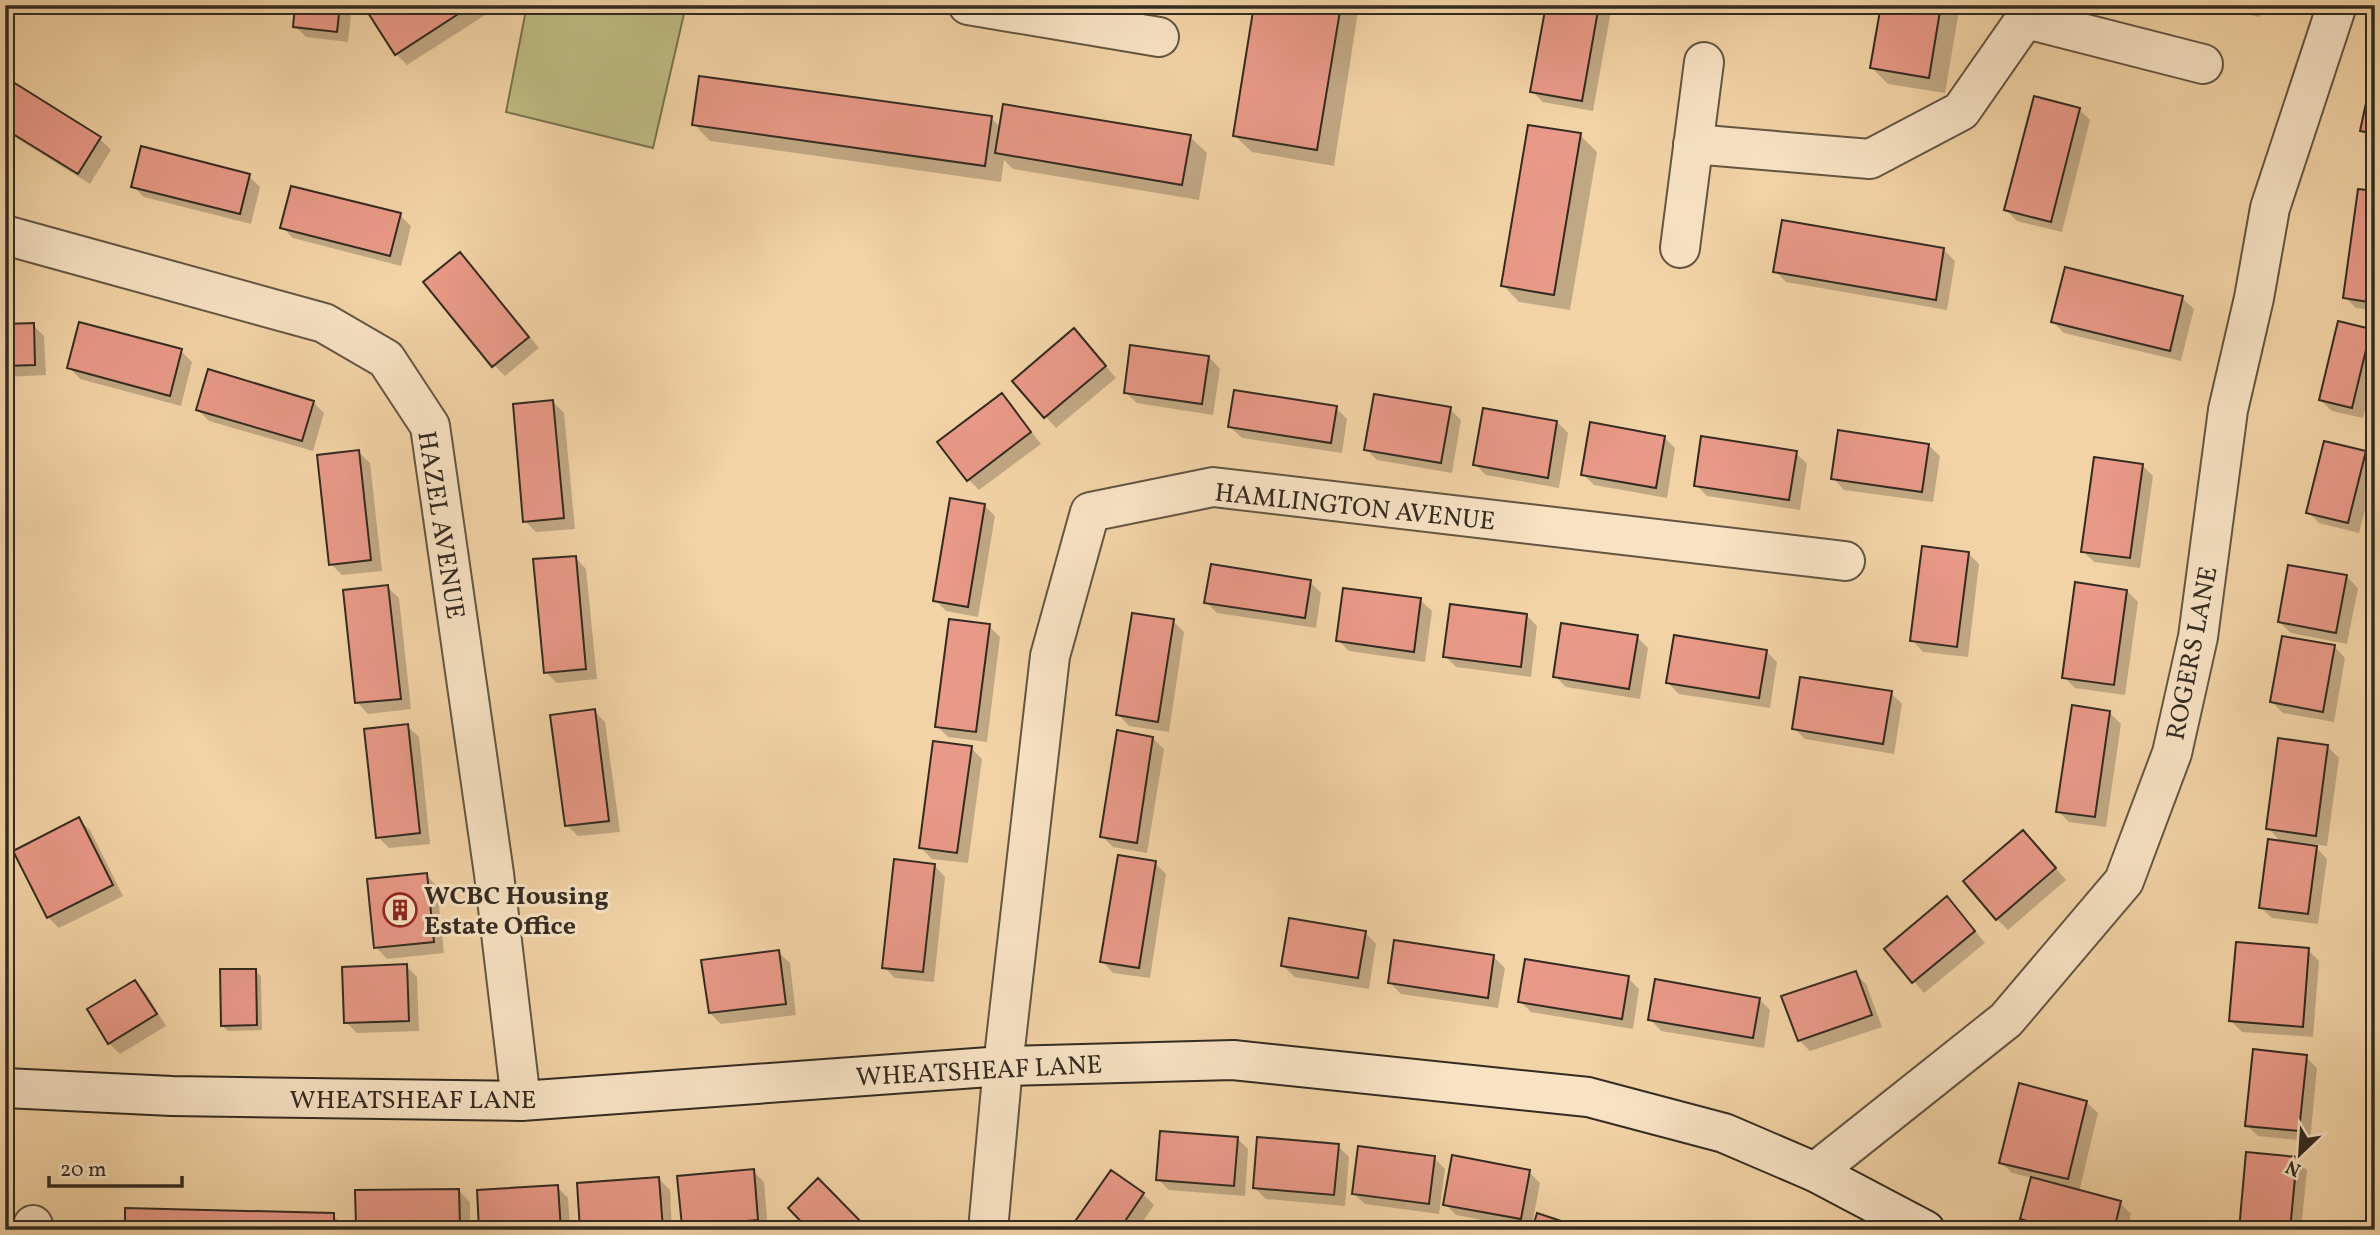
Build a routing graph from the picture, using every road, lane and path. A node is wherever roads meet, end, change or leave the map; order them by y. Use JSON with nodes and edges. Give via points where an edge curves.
{"nodes":[{"id":1,"x":968,"y":5,"type":"edge"},
{"id":2,"x":2337,"y":5,"type":"edge"},
{"id":3,"x":2031,"y":12,"type":"edge"},
{"id":4,"x":1159,"y":37,"type":"dead end"},
{"id":5,"x":1704,"y":62,"type":"dead end"},
{"id":6,"x":2203,"y":64,"type":"dead end"},
{"id":7,"x":1693,"y":144,"type":"junction"},
{"id":8,"x":5,"y":235,"type":"edge"},
{"id":9,"x":1680,"y":248,"type":"dead end"},
{"id":10,"x":1845,"y":561,"type":"dead end"},
{"id":11,"x":1003,"y":1066,"type":"junction"},
{"id":12,"x":5,"y":1088,"type":"edge"},
{"id":13,"x":521,"y":1101,"type":"junction"},
{"id":14,"x":1815,"y":1172,"type":"junction"},
{"id":15,"x":988,"y":1230,"type":"edge"},
{"id":16,"x":1925,"y":1230,"type":"edge"}],
"edges":[{"from":1,"to":4,"type":"street"},
{"from":2,"to":14,"type":"street","name":"ROGERS LANE","via":[[2270,208],[2228,410],[2198,637],[2172,752],[2124,881],[2006,1020]]},
{"from":3,"to":6,"type":"street"},
{"from":3,"to":7,"type":"street","via":[[1961,111],[1870,159]]},
{"from":5,"to":7,"type":"street"},
{"from":7,"to":9,"type":"street"},
{"from":8,"to":13,"type":"street","name":"HAZEL AVENUE","via":[[324,323],[386,359],[430,426],[494,874]]},
{"from":10,"to":11,"type":"street","name":"HAMLINGTON AVENUE","via":[[1213,487],[1090,512],[1050,656]]},
{"from":11,"to":13,"type":"street","name":"WHEATSHEAF LANE"},
{"from":11,"to":14,"type":"street","name":"WHEATSHEAF LANE","via":[[1233,1060],[1588,1097],[1724,1133]]},
{"from":11,"to":15,"type":"street"},
{"from":12,"to":13,"type":"street","name":"WHEATSHEAF LANE","via":[[172,1096]]},
{"from":14,"to":16,"type":"street","name":"WHEATSHEAF LANE"}]}
